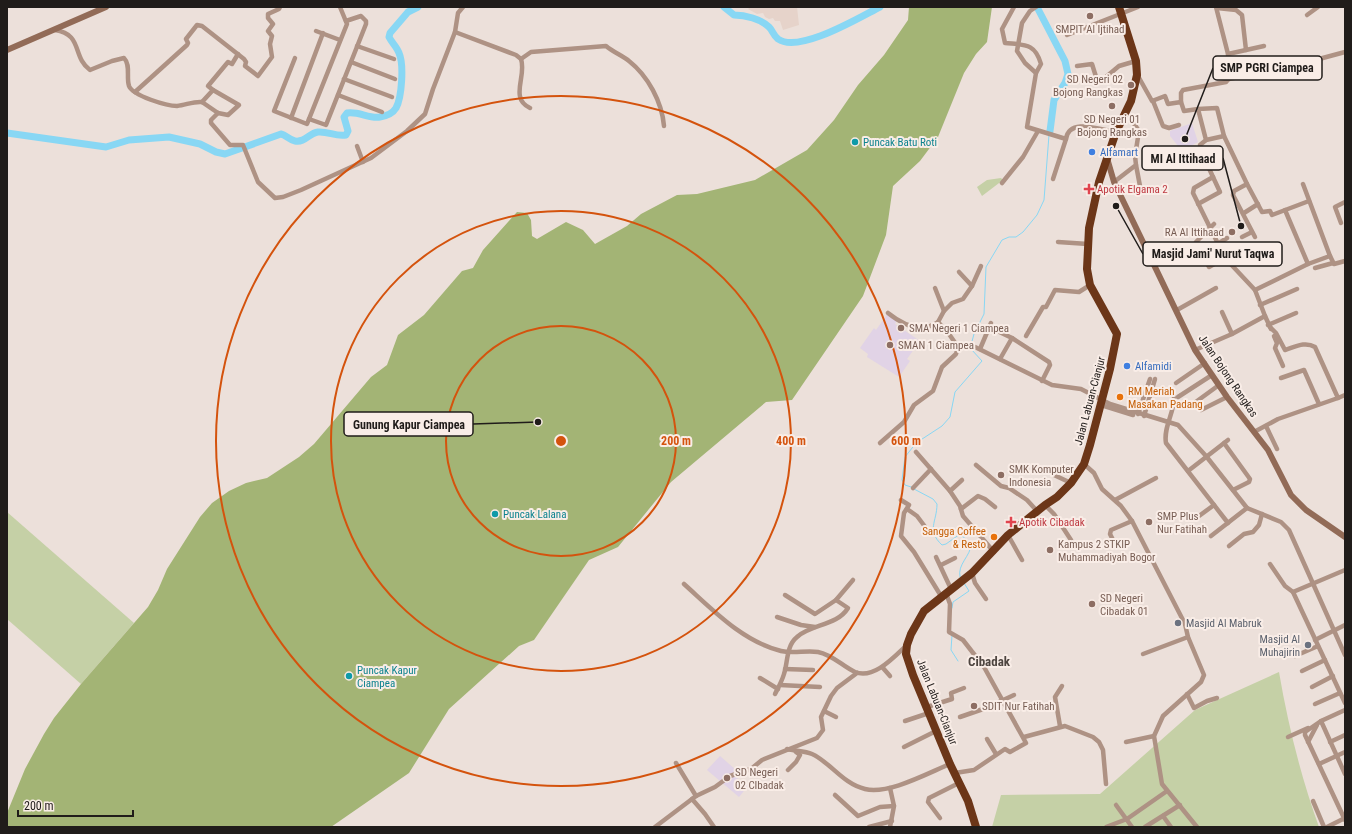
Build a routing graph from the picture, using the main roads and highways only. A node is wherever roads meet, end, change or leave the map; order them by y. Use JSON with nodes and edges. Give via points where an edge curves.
{"nodes":[{"id":1,"x":106,"y":7,"type":"edge"},
{"id":2,"x":1120,"y":10,"type":"edge"},
{"id":3,"x":7,"y":50,"type":"edge"},
{"id":4,"x":1107,"y":158,"type":"junction"},
{"id":5,"x":1345,"y":537,"type":"edge"},
{"id":6,"x":976,"y":827,"type":"edge"}],
"edges":[{"from":1,"to":3,"type":"main road"},
{"from":2,"to":4,"type":"highway","name":"Jalan Labuan-Cianjur","via":[[1136,61],[1137,75],[1135,90]]},
{"from":4,"to":5,"type":"main road","name":"Jalan Bojong Rangkas","via":[[1114,182],[1196,350],[1227,397],[1268,450],[1283,482],[1295,500]]},
{"from":4,"to":6,"type":"highway","name":"Jalan Labuan-Cianjur","via":[[1093,206],[1087,269],[1090,285],[1116,334],[1113,355],[1084,464],[1071,483],[1056,497],[1008,535],[963,581],[924,611],[907,645],[909,663],[950,764],[968,801]]}]}
